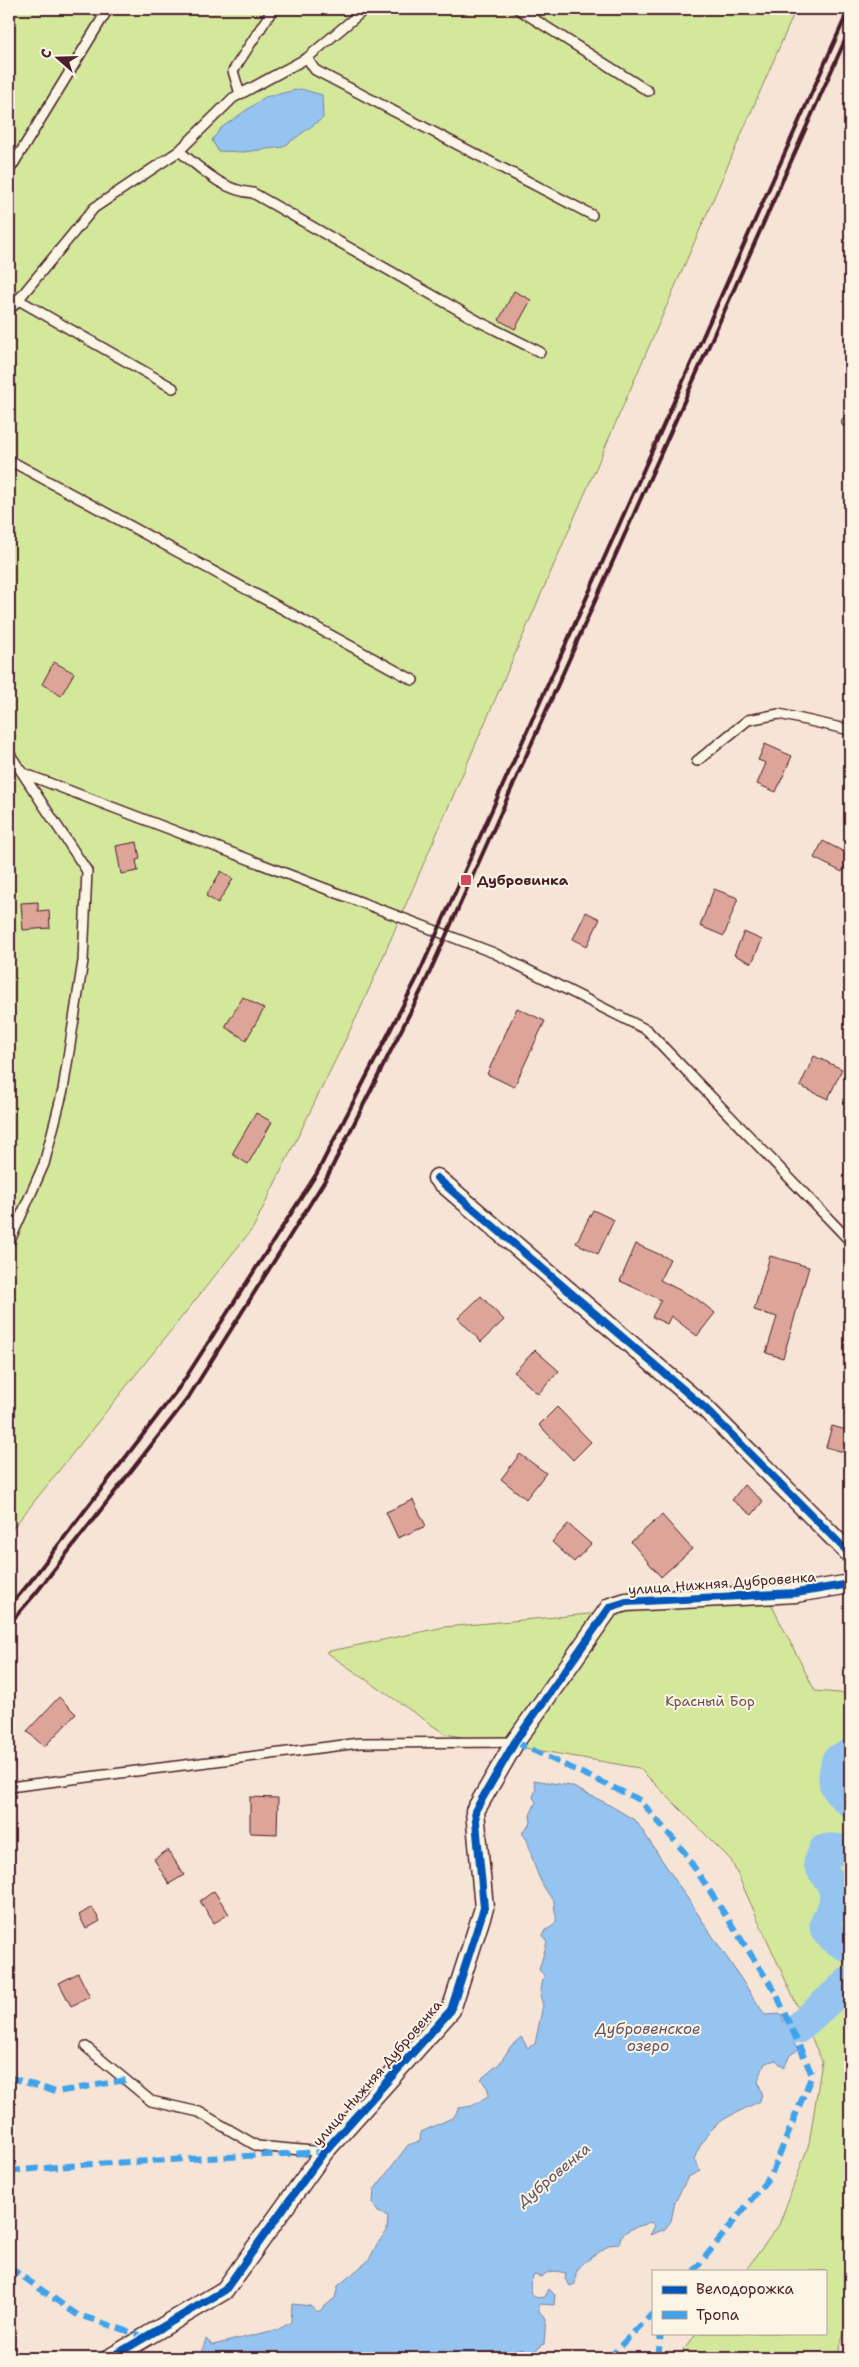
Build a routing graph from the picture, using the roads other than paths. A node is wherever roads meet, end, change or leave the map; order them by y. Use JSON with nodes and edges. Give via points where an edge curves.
{"nodes":[{"id":1,"x":108,"y":9,"type":"edge"},
{"id":2,"x":273,"y":9,"type":"edge"},
{"id":3,"x":365,"y":9,"type":"edge"},
{"id":4,"x":518,"y":9,"type":"edge"},
{"id":5,"x":308,"y":58,"type":"junction"},
{"id":6,"x":648,"y":91,"type":"dead end"},
{"id":7,"x":240,"y":94,"type":"junction"},
{"id":8,"x":180,"y":151,"type":"junction"},
{"id":9,"x":9,"y":171,"type":"edge"},
{"id":10,"x":592,"y":215,"type":"dead end"},
{"id":11,"x":17,"y":299,"type":"junction"},
{"id":12,"x":9,"y":310,"type":"edge"},
{"id":13,"x":540,"y":352,"type":"dead end"},
{"id":14,"x":173,"y":388,"type":"dead end"},
{"id":15,"x":9,"y":460,"type":"edge"},
{"id":16,"x":413,"y":680,"type":"dead end"},
{"id":17,"x":850,"y":730,"type":"edge"},
{"id":18,"x":9,"y":753,"type":"edge"},
{"id":19,"x":12,"y":761,"type":"edge"},
{"id":20,"x":697,"y":761,"type":"dead end"},
{"id":21,"x":23,"y":773,"type":"junction"},
{"id":22,"x":437,"y":1178,"type":"dead end"},
{"id":23,"x":850,"y":1241,"type":"edge"},
{"id":24,"x":9,"y":1243,"type":"edge"},
{"id":25,"x":850,"y":1554,"type":"edge"},
{"id":26,"x":850,"y":1584,"type":"edge"},
{"id":27,"x":515,"y":1742,"type":"junction"},
{"id":28,"x":9,"y":1786,"type":"edge"},
{"id":29,"x":86,"y":2047,"type":"dead end"},
{"id":30,"x":324,"y":2152,"type":"junction"},
{"id":31,"x":110,"y":2358,"type":"edge"}],
"edges":[{"from":1,"to":9,"type":"lane"},
{"from":2,"to":7,"type":"lane","via":[[233,71]]},
{"from":3,"to":5,"type":"lane"},
{"from":4,"to":6,"type":"lane"},
{"from":5,"to":7,"type":"lane"},
{"from":5,"to":10,"type":"lane","via":[[315,70]]},
{"from":7,"to":8,"type":"lane"},
{"from":8,"to":11,"type":"lane","via":[[94,208]]},
{"from":8,"to":13,"type":"lane","via":[[211,178],[236,192],[253,193],[478,321]]},
{"from":11,"to":12,"type":"lane"},
{"from":11,"to":14,"type":"lane"},
{"from":15,"to":16,"type":"lane"},
{"from":17,"to":20,"type":"lane","via":[[779,714],[748,720]]},
{"from":18,"to":19,"type":"lane"},
{"from":19,"to":21,"type":"lane"},
{"from":21,"to":23,"type":"lane","via":[[494,953],[647,1030]]},
{"from":21,"to":24,"type":"lane","via":[[87,871],[83,961],[63,1090],[44,1164]]},
{"from":22,"to":25,"type":"street","via":[[706,1409]]},
{"from":26,"to":27,"type":"street","name":"улица Нижняя Дубровенка","via":[[796,1593],[626,1602],[610,1607]]},
{"from":27,"to":28,"type":"lane","via":[[359,1743]]},
{"from":27,"to":30,"type":"street","name":"улица Нижняя Дубровенка","via":[[475,1811],[484,1908],[451,2010]]},
{"from":29,"to":30,"type":"lane","via":[[151,2101],[199,2112],[258,2146]]},
{"from":30,"to":31,"type":"street","name":"улица Нижняя Дубровенка","via":[[225,2290]]}]}
